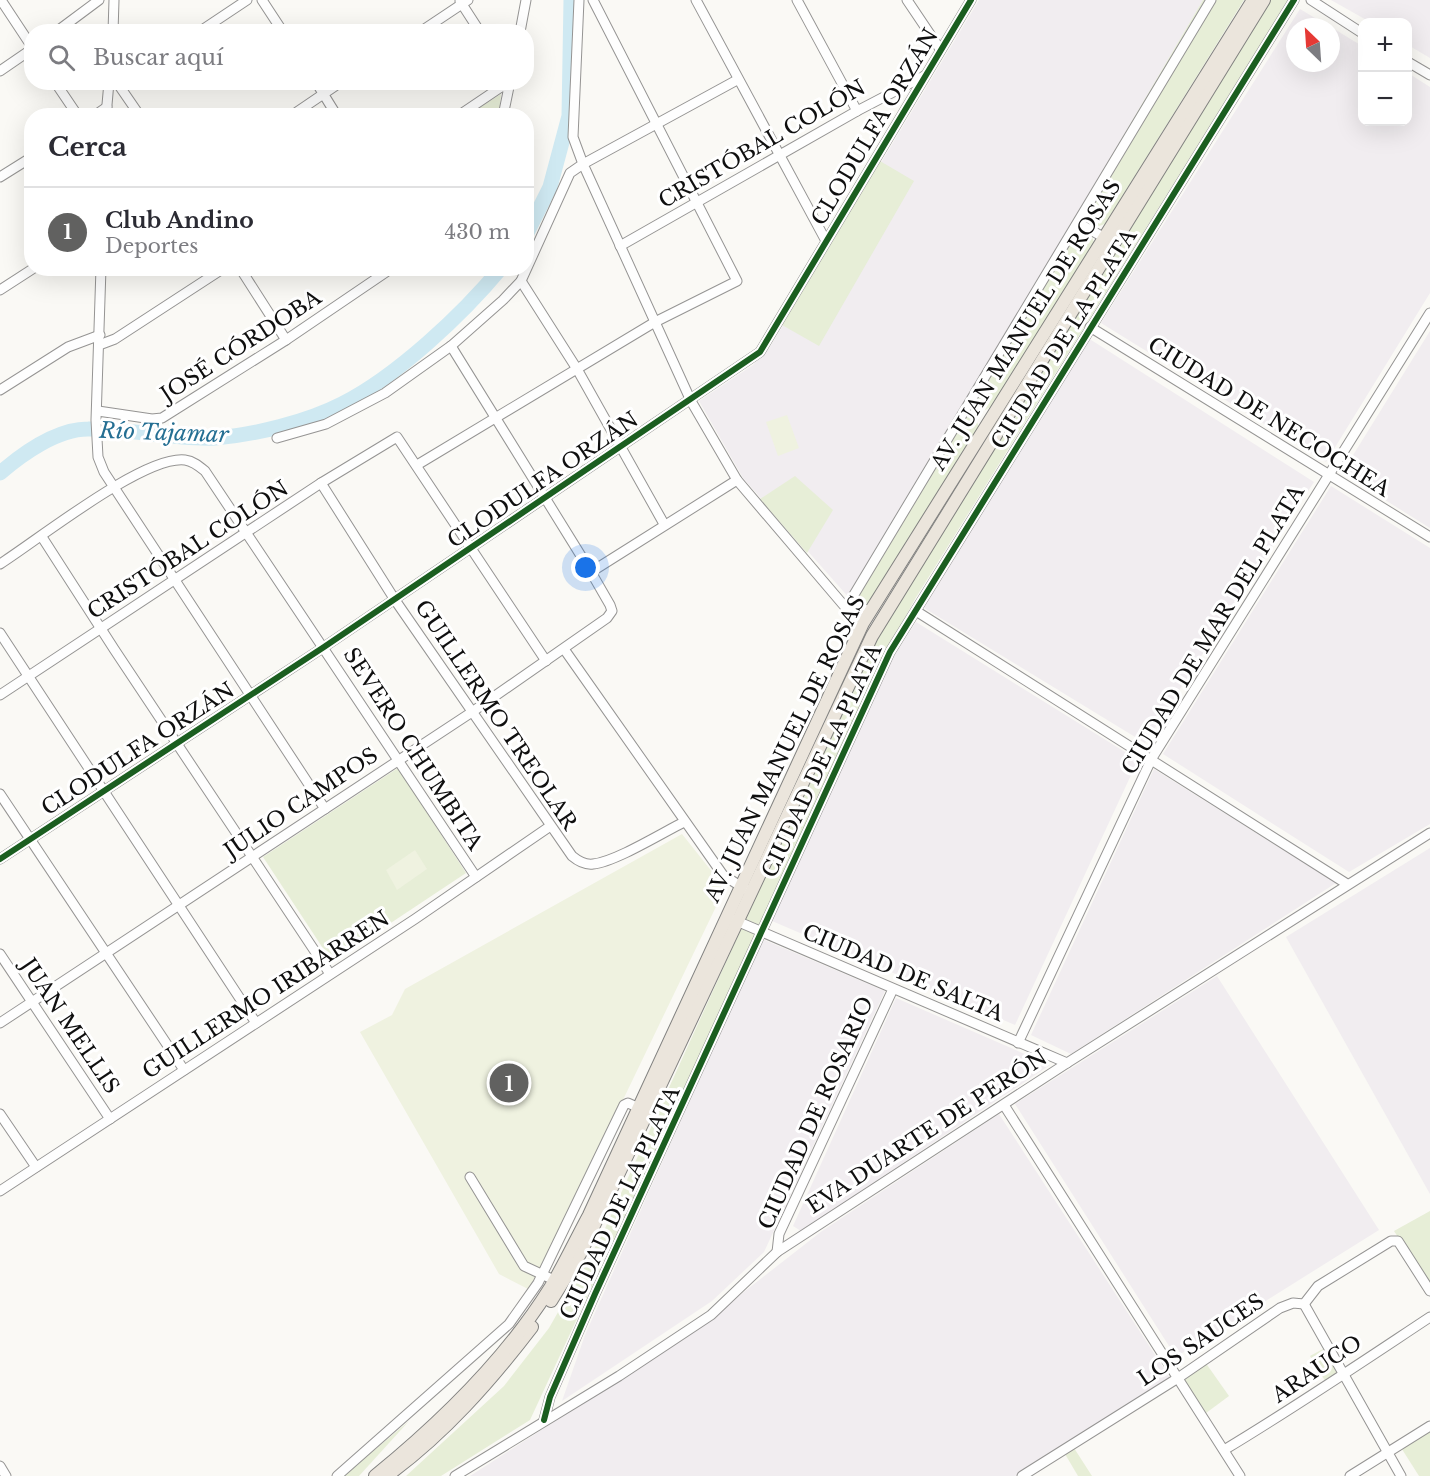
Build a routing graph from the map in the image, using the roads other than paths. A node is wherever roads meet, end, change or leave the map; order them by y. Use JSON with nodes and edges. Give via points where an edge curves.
{"nodes":[{"id":1,"x":2,"y":0,"type":"edge"},
{"id":2,"x":99,"y":0,"type":"edge"},
{"id":3,"x":114,"y":0,"type":"edge"},
{"id":4,"x":247,"y":0,"type":"edge"},
{"id":5,"x":262,"y":0,"type":"edge"},
{"id":6,"x":526,"y":0,"type":"edge"},
{"id":7,"x":579,"y":0,"type":"edge"},
{"id":8,"x":593,"y":0,"type":"edge"},
{"id":9,"x":696,"y":0,"type":"edge"},
{"id":10,"x":797,"y":0,"type":"edge"},
{"id":11,"x":907,"y":0,"type":"edge"},
{"id":12,"x":971,"y":0,"type":"edge"},
{"id":13,"x":1211,"y":0,"type":"edge"},
{"id":14,"x":1253,"y":0,"type":"edge"},
{"id":15,"x":1264,"y":0,"type":"edge"},
{"id":16,"x":1294,"y":0,"type":"edge"},
{"id":17,"x":1311,"y":0,"type":"edge"},
{"id":18,"x":463,"y":1,"type":"edge"},
{"id":19,"x":67,"y":24,"type":"edge"},
{"id":20,"x":112,"y":24,"type":"edge"},
{"id":21,"x":211,"y":24,"type":"edge"},
{"id":22,"x":278,"y":24,"type":"edge"},
{"id":23,"x":431,"y":24,"type":"edge"},
{"id":24,"x":476,"y":24,"type":"edge"},
{"id":25,"x":522,"y":24,"type":"edge"},
{"id":26,"x":1358,"y":30,"type":"edge"},
{"id":27,"x":24,"y":35,"type":"edge"},
{"id":28,"x":940,"y":49,"type":"junction"},
{"id":29,"x":24,"y":54,"type":"edge"},
{"id":30,"x":1412,"y":65,"type":"edge"},
{"id":31,"x":0,"y":71,"type":"edge"},
{"id":32,"x":1430,"y":75,"type":"edge"},
{"id":33,"x":924,"y":76,"type":"junction"},
{"id":34,"x":737,"y":80,"type":"junction"},
{"id":35,"x":61,"y":90,"type":"edge"},
{"id":36,"x":112,"y":90,"type":"edge"},
{"id":37,"x":118,"y":90,"type":"edge"},
{"id":38,"x":321,"y":90,"type":"edge"},
{"id":39,"x":329,"y":90,"type":"edge"},
{"id":40,"x":497,"y":90,"type":"edge"},
{"id":41,"x":509,"y":90,"type":"edge"},
{"id":42,"x":323,"y":94,"type":"junction"},
{"id":43,"x":73,"y":108,"type":"edge"},
{"id":44,"x":107,"y":108,"type":"edge"},
{"id":45,"x":133,"y":108,"type":"edge"},
{"id":46,"x":303,"y":108,"type":"edge"},
{"id":47,"x":332,"y":108,"type":"edge"},
{"id":48,"x":470,"y":108,"type":"edge"},
{"id":49,"x":506,"y":108,"type":"edge"},
{"id":50,"x":857,"y":111,"type":"junction"},
{"id":51,"x":658,"y":125,"type":"junction"},
{"id":52,"x":778,"y":156,"type":"junction"},
{"id":53,"x":24,"y":162,"type":"edge"},
{"id":54,"x":583,"y":164,"type":"junction"},
{"id":55,"x":0,"y":177,"type":"edge"},
{"id":56,"x":698,"y":202,"type":"junction"},
{"id":57,"x":1078,"y":223,"type":"junction"},
{"id":58,"x":1105,"y":238,"type":"junction"},
{"id":59,"x":825,"y":241,"type":"junction"},
{"id":60,"x":620,"y":246,"type":"junction"},
{"id":61,"x":534,"y":252,"type":"edge"},
{"id":62,"x":24,"y":274,"type":"edge"},
{"id":63,"x":101,"y":276,"type":"edge"},
{"id":64,"x":212,"y":276,"type":"edge"},
{"id":65,"x":245,"y":276,"type":"edge"},
{"id":66,"x":381,"y":276,"type":"edge"},
{"id":67,"x":523,"y":276,"type":"edge"},
{"id":68,"x":521,"y":281,"type":"junction"},
{"id":69,"x":0,"y":290,"type":"edge"},
{"id":70,"x":1430,"y":313,"type":"edge"},
{"id":71,"x":655,"y":322,"type":"junction"},
{"id":72,"x":1090,"y":327,"type":"junction"},
{"id":73,"x":100,"y":335,"type":"junction"},
{"id":74,"x":286,"y":340,"type":"junction"},
{"id":75,"x":99,"y":345,"type":"junction"},
{"id":76,"x":451,"y":346,"type":"junction"},
{"id":77,"x":577,"y":369,"type":"junction"},
{"id":78,"x":0,"y":390,"type":"edge"},
{"id":79,"x":691,"y":401,"type":"junction"},
{"id":80,"x":97,"y":416,"type":"junction"},
{"id":81,"x":495,"y":418,"type":"junction"},
{"id":82,"x":277,"y":438,"type":"dead end"},
{"id":83,"x":621,"y":447,"type":"junction"},
{"id":84,"x":417,"y":465,"type":"junction"},
{"id":85,"x":1328,"y":475,"type":"junction"},
{"id":86,"x":737,"y":480,"type":"junction"},
{"id":87,"x":321,"y":483,"type":"junction"},
{"id":88,"x":114,"y":488,"type":"junction"},
{"id":89,"x":544,"y":499,"type":"junction"},
{"id":90,"x":664,"y":524,"type":"junction"},
{"id":91,"x":247,"y":532,"type":"junction"},
{"id":92,"x":42,"y":537,"type":"junction"},
{"id":93,"x":1430,"y":537,"type":"edge"},
{"id":94,"x":469,"y":549,"type":"junction"},
{"id":95,"x":0,"y":564,"type":"edge"},
{"id":96,"x":591,"y":572,"type":"junction"},
{"id":97,"x":175,"y":580,"type":"junction"},
{"id":98,"x":395,"y":600,"type":"junction"},
{"id":99,"x":846,"y":608,"type":"junction"},
{"id":100,"x":870,"y":610,"type":"junction"},
{"id":101,"x":916,"y":611,"type":"junction"},
{"id":102,"x":100,"y":629,"type":"junction"},
{"id":103,"x":860,"y":630,"type":"junction"},
{"id":104,"x":0,"y":633,"type":"edge"},
{"id":105,"x":324,"y":647,"type":"junction"},
{"id":106,"x":564,"y":649,"type":"junction"},
{"id":107,"x":546,"y":661,"type":"junction"},
{"id":108,"x":28,"y":677,"type":"junction"},
{"id":109,"x":0,"y":695,"type":"edge"},
{"id":110,"x":251,"y":695,"type":"junction"},
{"id":111,"x":472,"y":712,"type":"junction"},
{"id":112,"x":176,"y":743,"type":"junction"},
{"id":113,"x":1152,"y":758,"type":"junction"},
{"id":114,"x":399,"y":759,"type":"junction"},
{"id":115,"x":104,"y":792,"type":"junction"},
{"id":116,"x":0,"y":794,"type":"edge"},
{"id":117,"x":325,"y":809,"type":"junction"},
{"id":118,"x":684,"y":822,"type":"junction"},
{"id":119,"x":549,"y":827,"type":"junction"},
{"id":120,"x":1430,"y":832,"type":"edge"},
{"id":121,"x":30,"y":840,"type":"junction"},
{"id":122,"x":252,"y":857,"type":"junction"},
{"id":123,"x":0,"y":859,"type":"edge"},
{"id":124,"x":476,"y":877,"type":"junction"},
{"id":125,"x":1347,"y":884,"type":"junction"},
{"id":126,"x":739,"y":887,"type":"junction"},
{"id":127,"x":753,"y":892,"type":"junction"},
{"id":128,"x":178,"y":906,"type":"junction"},
{"id":129,"x":726,"y":916,"type":"junction"},
{"id":130,"x":739,"y":922,"type":"junction"},
{"id":131,"x":762,"y":931,"type":"junction"},
{"id":132,"x":105,"y":953,"type":"junction"},
{"id":133,"x":0,"y":954,"type":"edge"},
{"id":134,"x":330,"y":974,"type":"junction"},
{"id":135,"x":893,"y":989,"type":"junction"},
{"id":136,"x":32,"y":1002,"type":"junction"},
{"id":137,"x":0,"y":1023,"type":"edge"},
{"id":138,"x":256,"y":1023,"type":"junction"},
{"id":139,"x":1018,"y":1043,"type":"junction"},
{"id":140,"x":1066,"y":1063,"type":"junction"},
{"id":141,"x":184,"y":1070,"type":"junction"},
{"id":142,"x":1004,"y":1105,"type":"junction"},
{"id":143,"x":639,"y":1108,"type":"junction"},
{"id":144,"x":0,"y":1114,"type":"edge"},
{"id":145,"x":110,"y":1119,"type":"junction"},
{"id":146,"x":36,"y":1167,"type":"junction"},
{"id":147,"x":470,"y":1176,"type":"dead end"},
{"id":148,"x":0,"y":1191,"type":"edge"},
{"id":149,"x":777,"y":1252,"type":"junction"},
{"id":150,"x":542,"y":1275,"type":"junction"},
{"id":151,"x":554,"y":1280,"type":"junction"},
{"id":152,"x":1430,"y":1291,"type":"edge"},
{"id":153,"x":1304,"y":1304,"type":"junction"},
{"id":154,"x":1430,"y":1317,"type":"edge"},
{"id":155,"x":1344,"y":1376,"type":"junction"},
{"id":156,"x":1178,"y":1378,"type":"junction"},
{"id":157,"x":544,"y":1420,"type":"junction"},
{"id":158,"x":1430,"y":1426,"type":"edge"},
{"id":159,"x":1224,"y":1450,"type":"junction"},
{"id":160,"x":1387,"y":1453,"type":"junction"},
{"id":161,"x":0,"y":1466,"type":"edge"},
{"id":162,"x":6,"y":1476,"type":"edge"},
{"id":163,"x":337,"y":1476,"type":"edge"},
{"id":164,"x":375,"y":1476,"type":"edge"},
{"id":165,"x":387,"y":1476,"type":"edge"},
{"id":166,"x":455,"y":1476,"type":"edge"},
{"id":167,"x":1022,"y":1476,"type":"edge"},
{"id":168,"x":1240,"y":1476,"type":"edge"},
{"id":169,"x":1350,"y":1476,"type":"edge"},
{"id":170,"x":1401,"y":1476,"type":"edge"}],
"edges":[{"from":1,"to":27,"type":"street"},
{"from":2,"to":19,"type":"street"},
{"from":3,"to":20,"type":"street"},
{"from":4,"to":21,"type":"street"},
{"from":5,"to":22,"type":"street"},
{"from":6,"to":25,"type":"street"},
{"from":7,"to":54,"type":"street","via":[[573,137]]},
{"from":8,"to":51,"type":"street"},
{"from":9,"to":34,"type":"street"},
{"from":10,"to":50,"type":"street"},
{"from":11,"to":28,"type":"street"},
{"from":12,"to":28,"type":"street","name":"CLODULFA ORZÁN"},
{"from":13,"to":57,"type":"street"},
{"from":14,"to":58,"type":"main road","name":"AV. JUAN MANUEL DE ROSAS"},
{"from":15,"to":127,"type":"main road","name":"AV. JUAN MANUEL DE ROSAS","via":[[872,636]]},
{"from":16,"to":72,"type":"street","name":"CIUDAD DE LA PLATA"},
{"from":17,"to":26,"type":"street"},
{"from":18,"to":23,"type":"street"},
{"from":18,"to":24,"type":"street"},
{"from":28,"to":33,"type":"street","name":"CLODULFA ORZÁN"},
{"from":29,"to":31,"type":"street"},
{"from":30,"to":32,"type":"street"},
{"from":33,"to":50,"type":"street","name":"CRISTÓBAL COLÓN"},
{"from":33,"to":59,"type":"street","name":"CLODULFA ORZÁN"},
{"from":34,"to":51,"type":"street"},
{"from":34,"to":52,"type":"street"},
{"from":35,"to":43,"type":"street"},
{"from":36,"to":44,"type":"street"},
{"from":37,"to":45,"type":"street"},
{"from":38,"to":42,"type":"street"},
{"from":39,"to":42,"type":"street"},
{"from":40,"to":48,"type":"street"},
{"from":41,"to":49,"type":"street"},
{"from":42,"to":46,"type":"street"},
{"from":42,"to":47,"type":"street"},
{"from":50,"to":52,"type":"street","name":"CRISTÓBAL COLÓN"},
{"from":51,"to":54,"type":"street"},
{"from":51,"to":56,"type":"street"},
{"from":52,"to":56,"type":"street","name":"CRISTÓBAL COLÓN"},
{"from":52,"to":59,"type":"street"},
{"from":53,"to":55,"type":"street"},
{"from":54,"to":60,"type":"street"},
{"from":54,"to":61,"type":"street","via":[[570,173]]},
{"from":56,"to":60,"type":"street","name":"CRISTÓBAL COLÓN"},
{"from":56,"to":71,"type":"street","via":[[737,281]]},
{"from":57,"to":58,"type":"street"},
{"from":57,"to":99,"type":"street"},
{"from":58,"to":100,"type":"main road","name":"AV. JUAN MANUEL DE ROSAS"},
{"from":59,"to":79,"type":"street","name":"CLODULFA ORZÁN","via":[[760,352]]},
{"from":60,"to":71,"type":"street"},
{"from":62,"to":69,"type":"street"},
{"from":63,"to":73,"type":"street"},
{"from":64,"to":75,"type":"street","via":[[115,339]]},
{"from":65,"to":74,"type":"street"},
{"from":66,"to":74,"type":"street","name":"JOSÉ CÓRDOBA"},
{"from":67,"to":68,"type":"street"},
{"from":68,"to":76,"type":"street"},
{"from":68,"to":77,"type":"street"},
{"from":70,"to":85,"type":"street","name":"CIUDAD DE MAR DEL PLATA"},
{"from":71,"to":77,"type":"street"},
{"from":71,"to":79,"type":"street"},
{"from":72,"to":85,"type":"street","name":"CIUDAD DE NECOCHEA"},
{"from":72,"to":101,"type":"street","name":"CIUDAD DE LA PLATA"},
{"from":73,"to":75,"type":"street"},
{"from":73,"to":78,"type":"street","via":[[68,347]]},
{"from":74,"to":80,"type":"street","name":"JOSÉ CÓRDOBA","via":[[162,418]]},
{"from":75,"to":80,"type":"street"},
{"from":76,"to":81,"type":"street"},
{"from":76,"to":82,"type":"street","via":[[353,411]]},
{"from":77,"to":81,"type":"street"},
{"from":77,"to":83,"type":"street"},
{"from":79,"to":83,"type":"street","name":"CLODULFA ORZÁN"},
{"from":79,"to":86,"type":"street"},
{"from":80,"to":88,"type":"street","via":[[98,457]]},
{"from":81,"to":84,"type":"street"},
{"from":81,"to":89,"type":"street"},
{"from":83,"to":89,"type":"street","name":"CLODULFA ORZÁN"},
{"from":83,"to":90,"type":"street"},
{"from":84,"to":87,"type":"street","name":"CRISTÓBAL COLÓN","via":[[397,437]]},
{"from":84,"to":94,"type":"street"},
{"from":85,"to":93,"type":"street","name":"CIUDAD DE NECOCHEA"},
{"from":85,"to":113,"type":"street","name":"CIUDAD DE MAR DEL PLATA"},
{"from":86,"to":90,"type":"street"},
{"from":86,"to":99,"type":"street"},
{"from":87,"to":91,"type":"street","name":"CRISTÓBAL COLÓN"},
{"from":87,"to":98,"type":"street","name":"GUILLERMO TREOLAR"},
{"from":88,"to":91,"type":"street","name":"SEVERO CHUMBITA","via":[[163,463],[186,460],[205,471]]},
{"from":88,"to":92,"type":"street"},
{"from":88,"to":97,"type":"street"},
{"from":89,"to":94,"type":"street","name":"CLODULFA ORZÁN"},
{"from":89,"to":96,"type":"street"},
{"from":90,"to":96,"type":"street"},
{"from":91,"to":97,"type":"street","name":"CRISTÓBAL COLÓN"},
{"from":91,"to":105,"type":"street","name":"SEVERO CHUMBITA"},
{"from":92,"to":95,"type":"street"},
{"from":92,"to":102,"type":"street"},
{"from":94,"to":98,"type":"street","name":"CLODULFA ORZÁN"},
{"from":94,"to":107,"type":"street"},
{"from":96,"to":106,"type":"street","name":"JULIO CAMPOS","via":[[612,611]]},
{"from":97,"to":102,"type":"street","name":"CRISTÓBAL COLÓN"},
{"from":97,"to":110,"type":"street"},
{"from":98,"to":105,"type":"street","name":"CLODULFA ORZÁN"},
{"from":98,"to":111,"type":"street","name":"GUILLERMO TREOLAR"},
{"from":99,"to":100,"type":"street"},
{"from":99,"to":103,"type":"street"},
{"from":100,"to":103,"type":"main road","name":"AV. JUAN MANUEL DE ROSAS"},
{"from":101,"to":113,"type":"street"},
{"from":101,"to":131,"type":"street","name":"CIUDAD DE LA PLATA","via":[[890,652]]},
{"from":102,"to":108,"type":"street","name":"CRISTÓBAL COLÓN"},
{"from":102,"to":112,"type":"street"},
{"from":103,"to":126,"type":"main road","name":"AV. JUAN MANUEL DE ROSAS"},
{"from":104,"to":108,"type":"street"},
{"from":105,"to":110,"type":"street","name":"CLODULFA ORZÁN"},
{"from":105,"to":114,"type":"street","name":"SEVERO CHUMBITA"},
{"from":106,"to":107,"type":"street","name":"JULIO CAMPOS"},
{"from":106,"to":118,"type":"street"},
{"from":107,"to":111,"type":"street","name":"JULIO CAMPOS"},
{"from":108,"to":109,"type":"street","name":"CRISTÓBAL COLÓN"},
{"from":108,"to":115,"type":"street"},
{"from":110,"to":112,"type":"street","name":"CLODULFA ORZÁN"},
{"from":110,"to":117,"type":"street"},
{"from":111,"to":114,"type":"street","name":"JULIO CAMPOS"},
{"from":111,"to":119,"type":"street","name":"GUILLERMO TREOLAR"},
{"from":112,"to":115,"type":"street","name":"CLODULFA ORZÁN"},
{"from":112,"to":122,"type":"street"},
{"from":113,"to":125,"type":"street"},
{"from":113,"to":139,"type":"street","name":"CIUDAD DE MAR DEL PLATA"},
{"from":114,"to":117,"type":"street","name":"JULIO CAMPOS"},
{"from":114,"to":124,"type":"street","name":"SEVERO CHUMBITA"},
{"from":115,"to":121,"type":"street","name":"CLODULFA ORZÁN"},
{"from":115,"to":128,"type":"street"},
{"from":116,"to":121,"type":"street"},
{"from":117,"to":122,"type":"street","name":"JULIO CAMPOS"},
{"from":118,"to":119,"type":"street","name":"GUILLERMO TREOLAR","via":[[606,861],[592,864],[572,856]]},
{"from":118,"to":126,"type":"street","via":[[723,875]]},
{"from":119,"to":124,"type":"street","name":"GUILLERMO IRIBARREN"},
{"from":120,"to":125,"type":"street","name":"EVA DUARTE DE PERÓN"},
{"from":121,"to":123,"type":"street","name":"CLODULFA ORZÁN"},
{"from":121,"to":132,"type":"street"},
{"from":122,"to":128,"type":"street","name":"JULIO CAMPOS"},
{"from":122,"to":134,"type":"street"},
{"from":124,"to":134,"type":"street","name":"GUILLERMO IRIBARREN"},
{"from":125,"to":140,"type":"street","name":"EVA DUARTE DE PERÓN"},
{"from":126,"to":127,"type":"street"},
{"from":126,"to":129,"type":"main road","name":"AV. JUAN MANUEL DE ROSAS"},
{"from":127,"to":130,"type":"main road","name":"AV. JUAN MANUEL DE ROSAS"},
{"from":128,"to":132,"type":"street","name":"JULIO CAMPOS"},
{"from":128,"to":138,"type":"street"},
{"from":129,"to":130,"type":"street","name":"CIUDAD DE SALTA"},
{"from":129,"to":143,"type":"main road","name":"AV. JUAN MANUEL DE ROSAS"},
{"from":130,"to":131,"type":"street","name":"CIUDAD DE SALTA"},
{"from":130,"to":165,"type":"main road","name":"AV. JUAN MANUEL DE ROSAS","via":[[564,1280],[490,1380],[434,1437]]},
{"from":131,"to":135,"type":"street","name":"CIUDAD DE SALTA"},
{"from":131,"to":157,"type":"street","name":"CIUDAD DE LA PLATA","via":[[595,1294],[550,1397]]},
{"from":132,"to":136,"type":"street","name":"JULIO CAMPOS"},
{"from":132,"to":141,"type":"street"},
{"from":133,"to":136,"type":"street","name":"JUAN MELLIS"},
{"from":134,"to":138,"type":"street","name":"GUILLERMO IRIBARREN"},
{"from":135,"to":139,"type":"street","name":"CIUDAD DE SALTA"},
{"from":135,"to":149,"type":"street","name":"CIUDAD DE ROSARIO","via":[[779,1234]]},
{"from":136,"to":137,"type":"street","name":"JULIO CAMPOS"},
{"from":136,"to":145,"type":"street","name":"JUAN MELLIS"},
{"from":138,"to":141,"type":"street","name":"GUILLERMO IRIBARREN"},
{"from":139,"to":140,"type":"street","name":"CIUDAD DE SALTA"},
{"from":140,"to":142,"type":"street","name":"EVA DUARTE DE PERÓN"},
{"from":141,"to":145,"type":"street","name":"GUILLERMO IRIBARREN"},
{"from":142,"to":149,"type":"street","name":"EVA DUARTE DE PERÓN"},
{"from":142,"to":156,"type":"street"},
{"from":143,"to":150,"type":"street","via":[[624,1105]]},
{"from":143,"to":151,"type":"main road","name":"AV. JUAN MANUEL DE ROSAS"},
{"from":144,"to":146,"type":"street"},
{"from":145,"to":146,"type":"street","name":"GUILLERMO IRIBARREN"},
{"from":146,"to":148,"type":"street","name":"GUILLERMO IRIBARREN"},
{"from":147,"to":150,"type":"street","via":[[524,1266]]},
{"from":149,"to":157,"type":"street","name":"EVA DUARTE DE PERÓN","via":[[711,1315]]},
{"from":150,"to":151,"type":"street"},
{"from":150,"to":163,"type":"street","via":[[503,1330]]},
{"from":151,"to":164,"type":"main road","name":"AV. JUAN MANUEL DE ROSAS","via":[[475,1383]]},
{"from":152,"to":153,"type":"street","via":[[1398,1241],[1391,1241],[1318,1286]]},
{"from":153,"to":155,"type":"street"},
{"from":153,"to":156,"type":"street","name":"LOS SAUCES","via":[[1280,1308]]},
{"from":154,"to":155,"type":"street","name":"ARAUCO"},
{"from":155,"to":159,"type":"street","name":"ARAUCO"},
{"from":155,"to":160,"type":"street"},
{"from":156,"to":159,"type":"street"},
{"from":156,"to":167,"type":"street","name":"LOS SAUCES"},
{"from":157,"to":166,"type":"street","name":"EVA DUARTE DE PERÓN"},
{"from":158,"to":160,"type":"street"},
{"from":159,"to":168,"type":"street"},
{"from":160,"to":169,"type":"street"},
{"from":160,"to":170,"type":"street"},
{"from":161,"to":162,"type":"street"}]}
